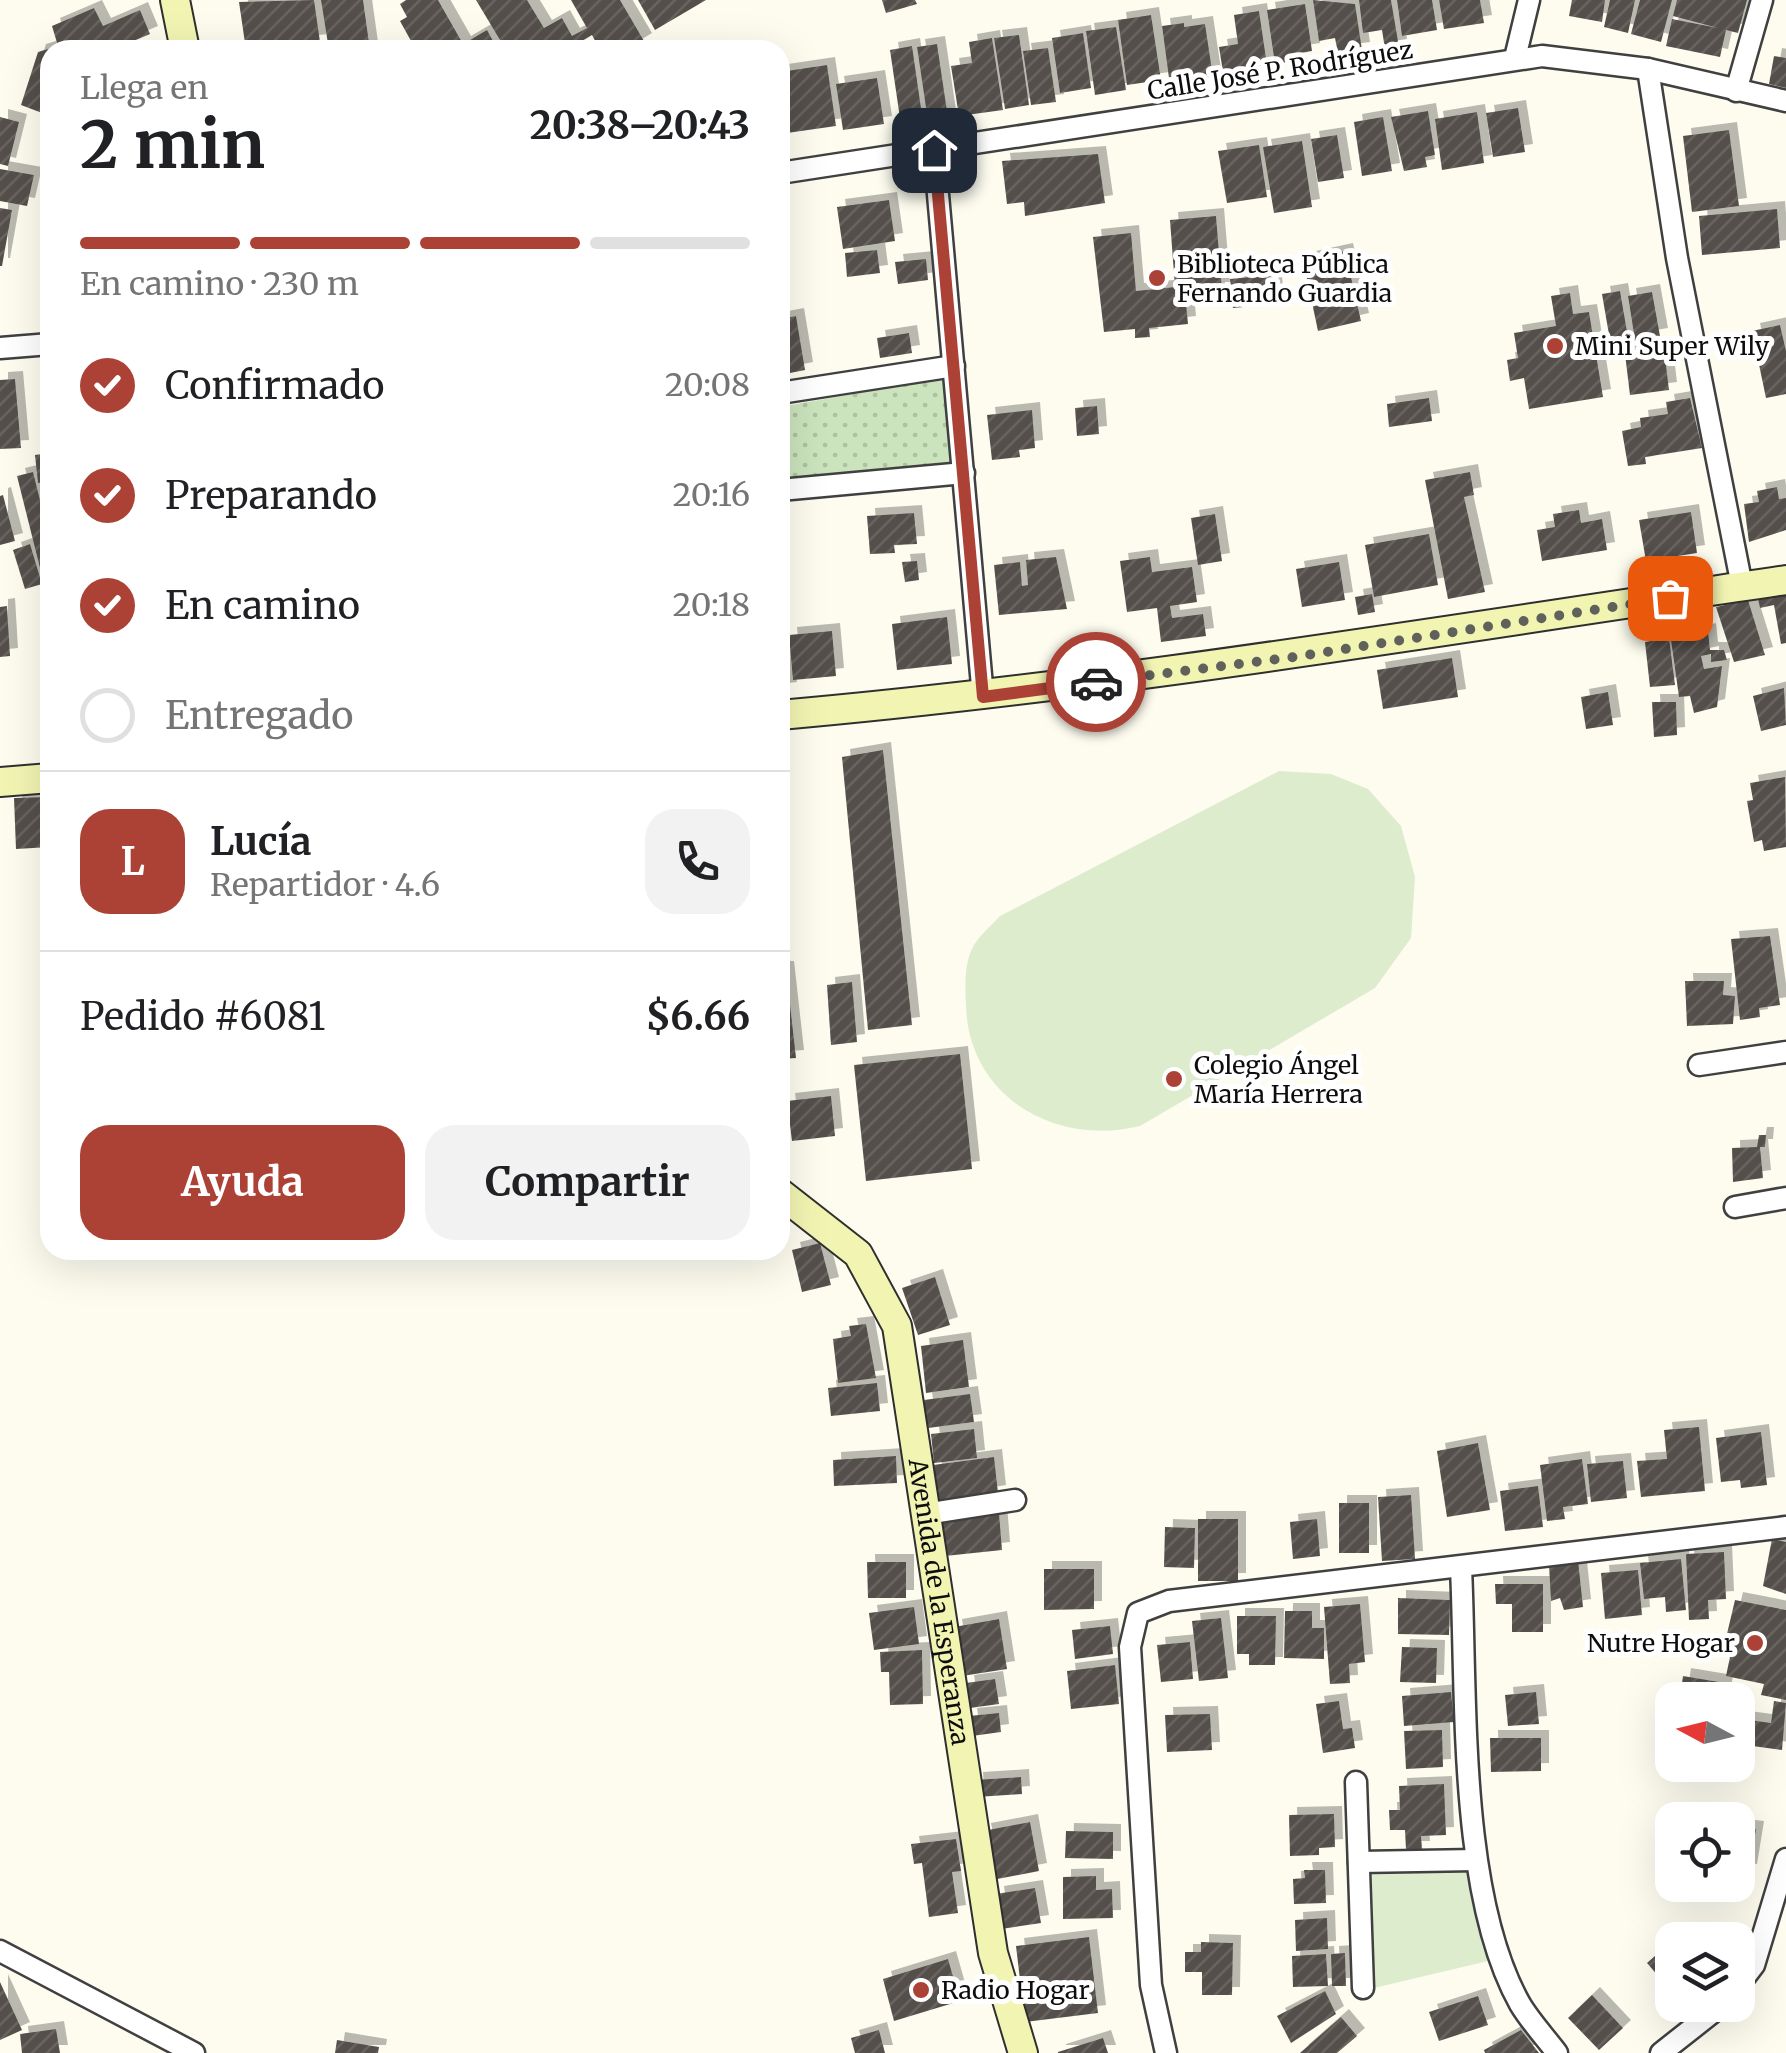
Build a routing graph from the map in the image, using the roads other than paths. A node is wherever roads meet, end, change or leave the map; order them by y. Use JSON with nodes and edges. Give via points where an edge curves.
{"nodes":[{"id":1,"x":174,"y":0,"type":"edge"},
{"id":2,"x":1530,"y":0,"type":"edge"},
{"id":3,"x":1762,"y":0,"type":"edge"},
{"id":4,"x":184,"y":40,"type":"edge"},
{"id":5,"x":1515,"y":58,"type":"junction"},
{"id":6,"x":1648,"y":69,"type":"junction"},
{"id":7,"x":1736,"y":92,"type":"junction"},
{"id":8,"x":1786,"y":101,"type":"edge"},
{"id":9,"x":934,"y":150,"type":"junction"},
{"id":10,"x":790,"y":172,"type":"edge"},
{"id":11,"x":40,"y":345,"type":"edge"},
{"id":12,"x":0,"y":348,"type":"edge"},
{"id":13,"x":954,"y":366,"type":"junction"},
{"id":14,"x":790,"y":391,"type":"edge"},
{"id":15,"x":964,"y":473,"type":"junction"},
{"id":16,"x":790,"y":489,"type":"edge"},
{"id":17,"x":1786,"y":580,"type":"edge"},
{"id":18,"x":1742,"y":586,"type":"junction"},
{"id":19,"x":983,"y":697,"type":"junction"},
{"id":20,"x":790,"y":713,"type":"edge"},
{"id":21,"x":40,"y":779,"type":"edge"},
{"id":22,"x":0,"y":782,"type":"edge"},
{"id":23,"x":1786,"y":1052,"type":"edge"},
{"id":24,"x":1699,"y":1065,"type":"dead end"},
{"id":25,"x":1786,"y":1198,"type":"edge"},
{"id":26,"x":790,"y":1201,"type":"edge"},
{"id":27,"x":1735,"y":1207,"type":"dead end"},
{"id":28,"x":1014,"y":1500,"type":"dead end"},
{"id":29,"x":925,"y":1514,"type":"junction"},
{"id":30,"x":1786,"y":1527,"type":"edge"},
{"id":31,"x":1460,"y":1568,"type":"junction"},
{"id":32,"x":1356,"y":1782,"type":"dead end"},
{"id":33,"x":1786,"y":1859,"type":"edge"},
{"id":34,"x":1476,"y":1860,"type":"junction"},
{"id":35,"x":1359,"y":1862,"type":"junction"},
{"id":36,"x":0,"y":1951,"type":"edge"},
{"id":37,"x":1755,"y":1963,"type":"edge"},
{"id":38,"x":1363,"y":1988,"type":"dead end"},
{"id":39,"x":1700,"y":2022,"type":"edge"},
{"id":40,"x":194,"y":2053,"type":"edge"},
{"id":41,"x":1023,"y":2053,"type":"edge"},
{"id":42,"x":1166,"y":2053,"type":"edge"},
{"id":43,"x":1557,"y":2053,"type":"edge"},
{"id":44,"x":1661,"y":2053,"type":"edge"}],
"edges":[{"from":1,"to":4,"type":"street"},
{"from":2,"to":5,"type":"street"},
{"from":3,"to":7,"type":"street"},
{"from":5,"to":6,"type":"street","name":"Calle José P. Rodríguez"},
{"from":5,"to":9,"type":"street","name":"Calle José P. Rodríguez"},
{"from":6,"to":7,"type":"street","name":"Calle José P. Rodríguez"},
{"from":6,"to":18,"type":"street","via":[[1677,258]]},
{"from":7,"to":8,"type":"street","name":"Calle José P. Rodríguez"},
{"from":9,"to":10,"type":"street","name":"Calle José P. Rodríguez"},
{"from":9,"to":13,"type":"street"},
{"from":11,"to":12,"type":"street"},
{"from":13,"to":14,"type":"street"},
{"from":13,"to":15,"type":"street"},
{"from":15,"to":16,"type":"street"},
{"from":15,"to":19,"type":"street"},
{"from":17,"to":18,"type":"street"},
{"from":18,"to":19,"type":"street","via":[[1294,657]]},
{"from":19,"to":20,"type":"street"},
{"from":21,"to":22,"type":"street"},
{"from":23,"to":24,"type":"street"},
{"from":25,"to":27,"type":"street"},
{"from":26,"to":29,"type":"street","name":"Avenida de la Esperanza","via":[[858,1254],[897,1326]]},
{"from":28,"to":29,"type":"street"},
{"from":29,"to":41,"type":"street","name":"Avenida de la Esperanza","via":[[994,1953]]},
{"from":30,"to":31,"type":"street"},
{"from":31,"to":34,"type":"street"},
{"from":31,"to":42,"type":"street","via":[[1169,1601],[1138,1613],[1130,1647],[1150,1984]]},
{"from":32,"to":35,"type":"street"},
{"from":33,"to":37,"type":"street"},
{"from":34,"to":35,"type":"street"},
{"from":34,"to":43,"type":"street","via":[[1492,1938],[1520,2004]]},
{"from":35,"to":38,"type":"street"},
{"from":36,"to":40,"type":"street"},
{"from":39,"to":44,"type":"street"}]}
